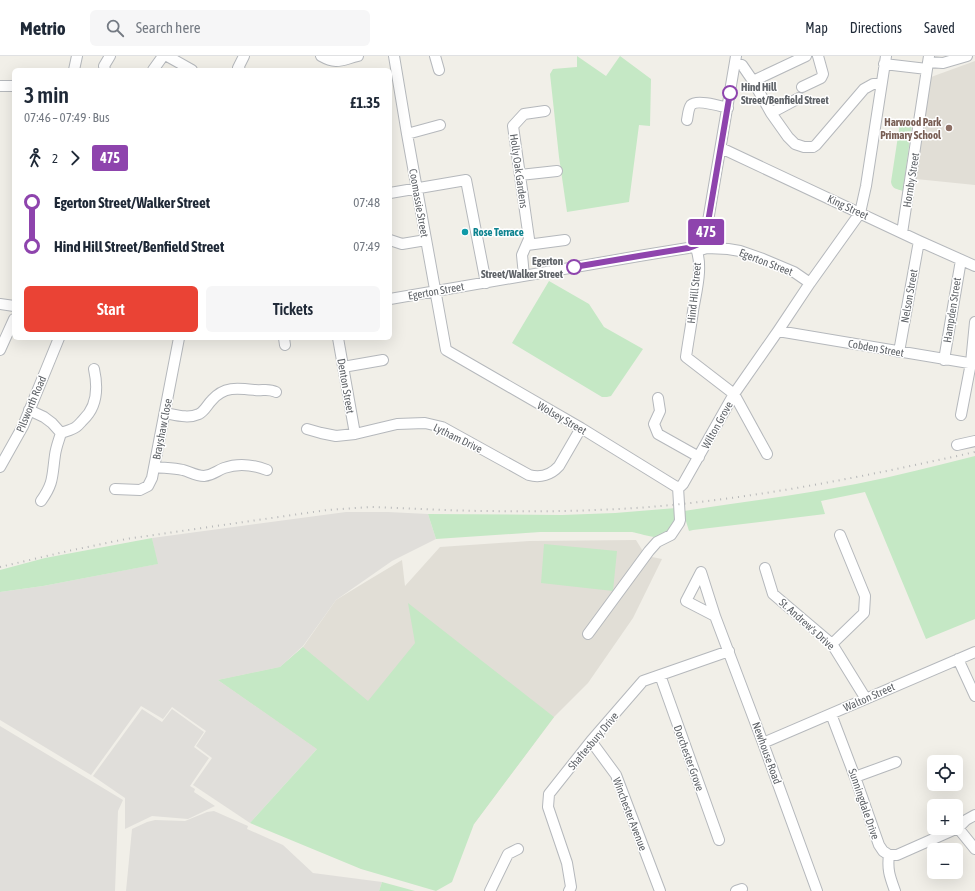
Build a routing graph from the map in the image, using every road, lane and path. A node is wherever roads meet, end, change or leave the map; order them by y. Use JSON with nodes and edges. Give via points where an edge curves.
{"nodes":[{"id":1,"x":77,"y":56,"type":"edge"},
{"id":2,"x":110,"y":56,"type":"edge"},
{"id":3,"x":163,"y":56,"type":"edge"},
{"id":4,"x":167,"y":56,"type":"edge"},
{"id":5,"x":244,"y":56,"type":"edge"},
{"id":6,"x":321,"y":56,"type":"edge"},
{"id":7,"x":358,"y":56,"type":"edge"},
{"id":8,"x":394,"y":56,"type":"edge"},
{"id":9,"x":435,"y":56,"type":"edge"},
{"id":10,"x":818,"y":56,"type":"edge"},
{"id":11,"x":967,"y":56,"type":"edge"},
{"id":12,"x":799,"y":57,"type":"edge"},
{"id":13,"x":736,"y":60,"type":"edge"},
{"id":14,"x":885,"y":60,"type":"edge"},
{"id":15,"x":928,"y":62,"type":"edge"},
{"id":16,"x":74,"y":68,"type":"edge"},
{"id":17,"x":105,"y":68,"type":"edge"},
{"id":18,"x":155,"y":68,"type":"edge"},
{"id":19,"x":188,"y":68,"type":"edge"},
{"id":20,"x":238,"y":68,"type":"edge"},
{"id":21,"x":439,"y":70,"type":"dead end"},
{"id":22,"x":753,"y":81,"type":"junction"},
{"id":23,"x":881,"y":84,"type":"junction"},
{"id":24,"x":0,"y":86,"type":"edge"},
{"id":25,"x":12,"y":86,"type":"edge"},
{"id":26,"x":802,"y":87,"type":"dead end"},
{"id":27,"x":799,"y":98,"type":"dead end"},
{"id":28,"x":728,"y":108,"type":"junction"},
{"id":29,"x":545,"y":111,"type":"dead end"},
{"id":30,"x":771,"y":113,"type":"junction"},
{"id":31,"x":687,"y":120,"type":"dead end"},
{"id":32,"x":440,"y":125,"type":"dead end"},
{"id":33,"x":407,"y":134,"type":"junction"},
{"id":34,"x":721,"y":148,"type":"junction"},
{"id":35,"x":557,"y":171,"type":"dead end"},
{"id":36,"x":520,"y":175,"type":"junction"},
{"id":37,"x":417,"y":189,"type":"junction"},
{"id":38,"x":392,"y":193,"type":"edge"},
{"id":39,"x":860,"y":213,"type":"junction"},
{"id":40,"x":902,"y":233,"type":"junction"},
{"id":41,"x":426,"y":240,"type":"junction"},
{"id":42,"x":565,"y":240,"type":"dead end"},
{"id":43,"x":392,"y":241,"type":"edge"},
{"id":44,"x":919,"y":241,"type":"junction"},
{"id":45,"x":526,"y":245,"type":"junction"},
{"id":46,"x":696,"y":249,"type":"junction"},
{"id":47,"x":960,"y":260,"type":"junction"},
{"id":48,"x":975,"y":266,"type":"edge"},
{"id":49,"x":524,"y":276,"type":"junction"},
{"id":50,"x":486,"y":283,"type":"junction"},
{"id":51,"x":810,"y":283,"type":"junction"},
{"id":52,"x":435,"y":291,"type":"junction"},
{"id":53,"x":392,"y":299,"type":"edge"},
{"id":54,"x":0,"y":304,"type":"edge"},
{"id":55,"x":12,"y":306,"type":"edge"},
{"id":56,"x":975,"y":322,"type":"edge"},
{"id":57,"x":12,"y":323,"type":"edge"},
{"id":58,"x":778,"y":331,"type":"junction"},
{"id":59,"x":57,"y":340,"type":"edge"},
{"id":60,"x":179,"y":340,"type":"edge"},
{"id":61,"x":338,"y":340,"type":"edge"},
{"id":62,"x":0,"y":350,"type":"edge"},
{"id":63,"x":446,"y":350,"type":"joint"},
{"id":64,"x":899,"y":352,"type":"junction"},
{"id":65,"x":383,"y":360,"type":"dead end"},
{"id":66,"x":944,"y":360,"type":"junction"},
{"id":67,"x":973,"y":364,"type":"edge"},
{"id":68,"x":343,"y":367,"type":"junction"},
{"id":69,"x":94,"y":369,"type":"dead end"},
{"id":70,"x":276,"y":392,"type":"dead end"},
{"id":71,"x":734,"y":394,"type":"junction"},
{"id":72,"x":658,"y":398,"type":"dead end"},
{"id":73,"x":29,"y":410,"type":"junction"},
{"id":74,"x":165,"y":413,"type":"junction"},
{"id":75,"x":961,"y":415,"type":"dead end"},
{"id":76,"x":581,"y":428,"type":"junction"},
{"id":77,"x":307,"y":429,"type":"dead end"},
{"id":78,"x":61,"y":433,"type":"junction"},
{"id":79,"x":355,"y":434,"type":"junction"},
{"id":80,"x":975,"y":441,"type":"edge"},
{"id":81,"x":957,"y":445,"type":"dead end"},
{"id":82,"x":766,"y":454,"type":"dead end"},
{"id":83,"x":699,"y":457,"type":"junction"},
{"id":84,"x":0,"y":467,"type":"edge"},
{"id":85,"x":155,"y":467,"type":"junction"},
{"id":86,"x":267,"y":470,"type":"dead end"},
{"id":87,"x":678,"y":486,"type":"junction"},
{"id":88,"x":114,"y":489,"type":"dead end"},
{"id":89,"x":41,"y":501,"type":"dead end"},
{"id":90,"x":840,"y":535,"type":"dead end"},
{"id":91,"x":765,"y":568,"type":"dead end"},
{"id":92,"x":715,"y":616,"type":"dead end"},
{"id":93,"x":588,"y":634,"type":"dead end"},
{"id":94,"x":832,"y":644,"type":"junction"},
{"id":95,"x":729,"y":651,"type":"junction"},
{"id":96,"x":975,"y":652,"type":"edge"},
{"id":97,"x":958,"y":659,"type":"junction"},
{"id":98,"x":660,"y":675,"type":"junction"},
{"id":99,"x":975,"y":696,"type":"edge"},
{"id":100,"x":866,"y":698,"type":"junction"},
{"id":101,"x":831,"y":714,"type":"junction"},
{"id":102,"x":592,"y":741,"type":"junction"},
{"id":103,"x":763,"y":743,"type":"junction"},
{"id":104,"x":896,"y":762,"type":"dead end"},
{"id":105,"x":855,"y":777,"type":"junction"},
{"id":106,"x":975,"y":815,"type":"edge"},
{"id":107,"x":963,"y":823,"type":"edge"},
{"id":108,"x":963,"y":834,"type":"edge"},
{"id":109,"x":942,"y":835,"type":"edge"},
{"id":110,"x":718,"y":840,"type":"dead end"},
{"id":111,"x":518,"y":849,"type":"dead end"},
{"id":112,"x":975,"y":849,"type":"edge"},
{"id":113,"x":889,"y":855,"type":"junction"},
{"id":114,"x":490,"y":891,"type":"edge"},
{"id":115,"x":569,"y":891,"type":"edge"},
{"id":116,"x":660,"y":891,"type":"edge"},
{"id":117,"x":817,"y":891,"type":"edge"},
{"id":118,"x":895,"y":891,"type":"edge"}],
"edges":[{"from":1,"to":16,"type":"street"},
{"from":2,"to":17,"type":"street"},
{"from":3,"to":18,"type":"street"},
{"from":4,"to":19,"type":"street"},
{"from":5,"to":20,"type":"street"},
{"from":6,"to":7,"type":"street","via":[[336,62]]},
{"from":8,"to":33,"type":"street","name":"Coomassie Street"},
{"from":9,"to":21,"type":"street"},
{"from":10,"to":26,"type":"street","via":[[823,74],[821,78]]},
{"from":11,"to":15,"type":"street","via":[[943,63]]},
{"from":12,"to":22,"type":"street"},
{"from":13,"to":22,"type":"street"},
{"from":13,"to":28,"type":"street","name":"Hind Hill Street"},
{"from":14,"to":15,"type":"street"},
{"from":14,"to":23,"type":"street"},
{"from":15,"to":40,"type":"street","name":"Hornby Street"},
{"from":22,"to":30,"type":"street"},
{"from":23,"to":30,"type":"street","via":[[873,84],[864,90],[813,147],[795,144]]},
{"from":23,"to":39,"type":"street"},
{"from":24,"to":25,"type":"street"},
{"from":27,"to":30,"type":"street"},
{"from":28,"to":31,"type":"street","via":[[694,103],[689,109]]},
{"from":28,"to":34,"type":"street","name":"Hind Hill Street"},
{"from":29,"to":36,"type":"street","name":"Holly Oak Gardens","via":[[524,114],[513,126]]},
{"from":32,"to":33,"type":"street"},
{"from":33,"to":37,"type":"street","name":"Coomassie Street"},
{"from":34,"to":39,"type":"street","name":"King Street"},
{"from":34,"to":46,"type":"street","name":"Hind Hill Street","via":[[705,238]]},
{"from":35,"to":36,"type":"street"},
{"from":36,"to":45,"type":"street","name":"Holly Oak Gardens","via":[[529,239]]},
{"from":37,"to":38,"type":"street"},
{"from":37,"to":41,"type":"street","name":"Coomassie Street"},
{"from":37,"to":50,"type":"street","via":[[466,180]]},
{"from":39,"to":40,"type":"street","name":"King Street"},
{"from":39,"to":51,"type":"street","name":"Wilton Grove"},
{"from":40,"to":44,"type":"street","name":"King Street"},
{"from":41,"to":43,"type":"street","via":[[402,244]]},
{"from":41,"to":52,"type":"street","name":"Coomassie Street"},
{"from":42,"to":45,"type":"street"},
{"from":44,"to":47,"type":"street","name":"King Street"},
{"from":44,"to":64,"type":"street","name":"Nelson Street"},
{"from":45,"to":49,"type":"street","name":"Holly Oak Gardens","via":[[522,255]]},
{"from":46,"to":49,"type":"street","name":"Egerton Street","via":[[688,248]]},
{"from":46,"to":51,"type":"street","name":"Egerton Street","via":[[740,251],[794,272]]},
{"from":46,"to":71,"type":"street","name":"Hind Hill Street","via":[[699,262],[698,282],[686,358]]},
{"from":47,"to":48,"type":"street","name":"King Street"},
{"from":47,"to":66,"type":"street","name":"Hampden Street"},
{"from":49,"to":50,"type":"street","name":"Egerton Street"},
{"from":50,"to":52,"type":"street","name":"Egerton Street"},
{"from":51,"to":58,"type":"street","name":"Wilton Grove"},
{"from":52,"to":53,"type":"street","name":"Egerton Street"},
{"from":52,"to":63,"type":"street","name":"Coomassie Street"},
{"from":54,"to":55,"type":"street"},
{"from":56,"to":67,"type":"street"},
{"from":57,"to":62,"type":"street"},
{"from":58,"to":64,"type":"street","name":"Cobden Street"},
{"from":58,"to":71,"type":"street","name":"Wilton Grove"},
{"from":59,"to":73,"type":"street","name":"Pilsworth Road"},
{"from":60,"to":74,"type":"street","name":"Brayshaw Close"},
{"from":61,"to":68,"type":"street","name":"Denton Street"},
{"from":63,"to":76,"type":"street","name":"Wolsey Street"},
{"from":64,"to":66,"type":"street","name":"Cobden Street"},
{"from":65,"to":68,"type":"street"},
{"from":66,"to":67,"type":"street","name":"Cobden Street"},
{"from":67,"to":75,"type":"street"},
{"from":68,"to":79,"type":"street","name":"Denton Street"},
{"from":69,"to":78,"type":"street","via":[[96,392],[91,409],[77,427]]},
{"from":70,"to":74,"type":"street","via":[[235,388],[219,394],[197,415]]},
{"from":71,"to":82,"type":"street"},
{"from":71,"to":83,"type":"street","name":"Wilton Grove"},
{"from":72,"to":83,"type":"street","via":[[660,411],[654,424],[658,434]]},
{"from":73,"to":78,"type":"street","via":[[44,417]]},
{"from":73,"to":84,"type":"street","name":"Pilsworth Road"},
{"from":74,"to":85,"type":"street","name":"Brayshaw Close"},
{"from":76,"to":79,"type":"street","name":"Lytham Drive","via":[[556,470],[538,476],[529,475],[442,427],[425,423],[397,424]]},
{"from":76,"to":87,"type":"street","name":"Wolsey Street"},
{"from":77,"to":79,"type":"street","name":"Lytham Drive","via":[[336,436]]},
{"from":78,"to":89,"type":"street","via":[[55,453],[52,483]]},
{"from":80,"to":81,"type":"street"},
{"from":83,"to":87,"type":"street","name":"Wilton Grove","via":[[683,484]]},
{"from":85,"to":86,"type":"street","via":[[177,468],[199,476],[210,475],[223,468],[238,465]]},
{"from":85,"to":88,"type":"street","name":"Brayshaw Close","via":[[150,483],[144,489]]},
{"from":87,"to":93,"type":"street","via":[[680,520],[677,527],[671,535],[657,542],[649,550]]},
{"from":90,"to":94,"type":"street","via":[[865,596],[864,613]]},
{"from":91,"to":94,"type":"street","name":"St. Andrew's Drive","via":[[773,594]]},
{"from":92,"to":95,"type":"street","name":"Newhouse Road"},
{"from":94,"to":100,"type":"street","name":"St. Andrew's Drive"},
{"from":95,"to":98,"type":"street","name":"Shaftesbury Drive"},
{"from":95,"to":103,"type":"street","name":"Newhouse Road"},
{"from":96,"to":97,"type":"street","name":"Walton Street"},
{"from":97,"to":99,"type":"street"},
{"from":97,"to":100,"type":"street","name":"Walton Street"},
{"from":98,"to":102,"type":"street","name":"Shaftesbury Drive","via":[[643,681]]},
{"from":98,"to":110,"type":"street","name":"Dorchester Grove"},
{"from":100,"to":101,"type":"street","name":"Walton Street"},
{"from":101,"to":103,"type":"street","name":"Walton Street"},
{"from":101,"to":105,"type":"street","name":"Sunningdale Drive"},
{"from":102,"to":115,"type":"street","name":"Shaftesbury Drive","via":[[550,794],[548,807],[567,863],[571,887]]},
{"from":102,"to":116,"type":"street","name":"Winchester Avenue","via":[[616,775]]},
{"from":103,"to":117,"type":"street","name":"Newhouse Road"},
{"from":104,"to":105,"type":"street"},
{"from":105,"to":113,"type":"street","name":"Sunningdale Drive","via":[[879,845]]},
{"from":106,"to":107,"type":"street"},
{"from":108,"to":112,"type":"street"},
{"from":109,"to":113,"type":"street","via":[[897,855]]},
{"from":111,"to":114,"type":"street","via":[[508,854]]},
{"from":113,"to":118,"type":"street","via":[[888,871]]}]}
